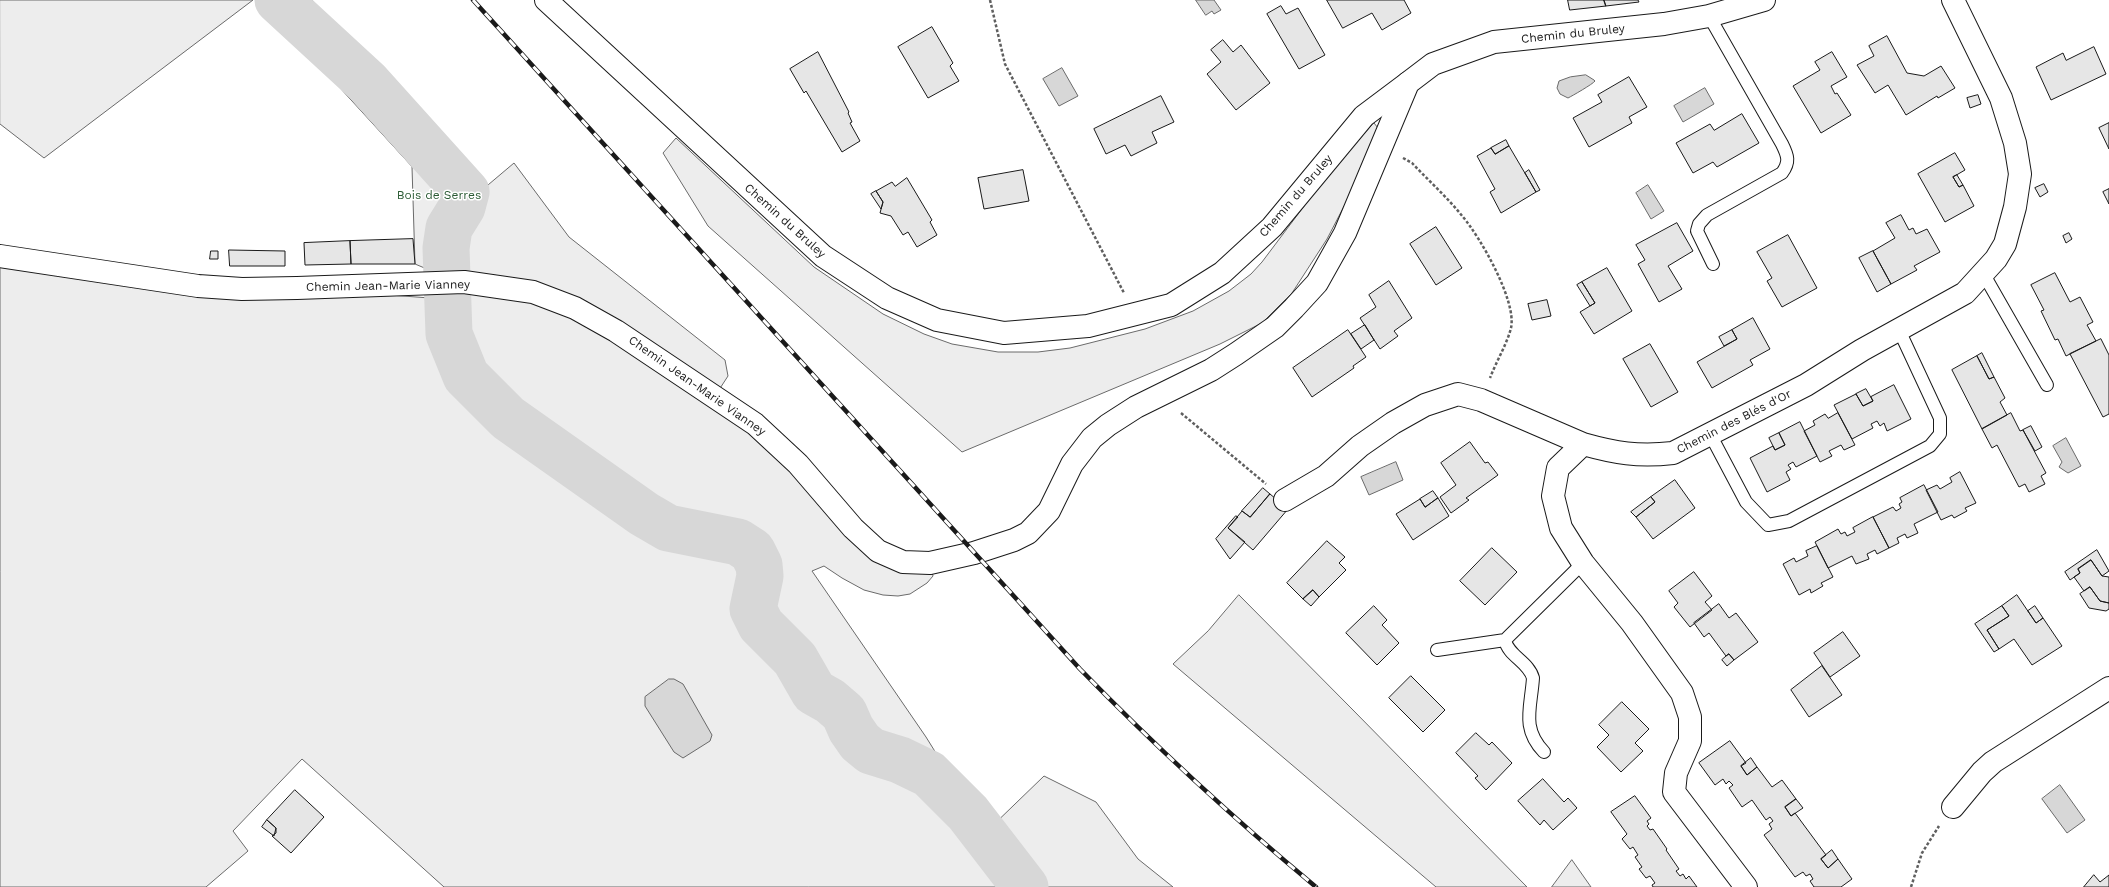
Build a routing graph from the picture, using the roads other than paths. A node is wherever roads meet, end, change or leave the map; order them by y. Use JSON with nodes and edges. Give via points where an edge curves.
{"nodes":[{"id":1,"x":546,"y":0,"type":"edge"},
{"id":2,"x":1764,"y":0,"type":"edge"},
{"id":3,"x":1953,"y":0,"type":"edge"},
{"id":4,"x":1709,"y":16,"type":"junction"},
{"id":5,"x":1408,"y":83,"type":"junction"},
{"id":6,"x":0,"y":256,"type":"edge"},
{"id":7,"x":1713,"y":264,"type":"dead end"},
{"id":8,"x":1983,"y":273,"type":"junction"},
{"id":9,"x":1899,"y":330,"type":"junction"},
{"id":10,"x":2046,"y":385,"type":"dead end"},
{"id":11,"x":1710,"y":434,"type":"junction"},
{"id":12,"x":1583,"y":444,"type":"junction"},
{"id":13,"x":1285,"y":500,"type":"road end"},
{"id":14,"x":1583,"y":563,"type":"junction"},
{"id":15,"x":1505,"y":640,"type":"junction"},
{"id":16,"x":1437,"y":650,"type":"dead end"},
{"id":17,"x":2109,"y":688,"type":"edge"},
{"id":18,"x":1544,"y":752,"type":"dead end"},
{"id":19,"x":1954,"y":807,"type":"road end"},
{"id":20,"x":1746,"y":887,"type":"edge"}],
"edges":[{"from":1,"to":5,"type":"street","name":"Chemin du Bruley","via":[[823,256],[887,298],[937,320],[1004,333],[1088,326],[1171,305],[1222,273],[1272,227],[1364,116]]},
{"from":2,"to":4,"type":"street","name":"Chemin du Bruley"},
{"from":3,"to":8,"type":"street","name":"Chemin des Blés d'Or","via":[[2001,98],[2015,143],[2020,174],[2015,207],[2005,244]]},
{"from":4,"to":5,"type":"street","name":"Chemin du Bruley","via":[[1664,24],[1494,42],[1433,64]]},
{"from":4,"to":7,"type":"lane","via":[[1788,158],[1788,166],[1782,173],[1707,215],[1699,224],[1697,231]]},
{"from":5,"to":6,"type":"street","name":"Chemin Jean-Marie Vianney","via":[[1353,216],[1326,267],[1310,291],[1280,322],[1211,370],[1136,407],[1092,438],[1072,464],[1049,511],[1028,533],[974,553],[930,562],[903,562],[878,551],[764,431],[616,331],[575,308],[533,292],[464,282],[266,289],[206,287]]},
{"from":8,"to":9,"type":"street","name":"Chemin des Blés d'Or","via":[[1965,293]]},
{"from":8,"to":10,"type":"lane"},
{"from":9,"to":11,"type":"street","name":"Chemin des Blés d'Or","via":[[1806,385]]},
{"from":9,"to":11,"type":"lane","via":[[1940,418],[1940,434],[1930,446],[1789,522],[1768,525],[1746,502]]},
{"from":11,"to":12,"type":"street","name":"Chemin des Blés d'Or","via":[[1672,453],[1656,455],[1616,453]]},
{"from":12,"to":13,"type":"street","name":"Chemin des Blés d'Or","via":[[1481,400],[1458,394],[1425,405],[1360,446],[1326,476]]},
{"from":12,"to":14,"type":"street","via":[[1558,468],[1553,496],[1561,528]]},
{"from":14,"to":15,"type":"lane"},
{"from":14,"to":20,"type":"street","via":[[1632,623],[1682,693],[1690,717],[1690,741],[1676,773],[1674,792]]},
{"from":15,"to":16,"type":"lane"},
{"from":15,"to":18,"type":"lane","via":[[1506,646],[1531,671],[1533,678],[1528,723],[1531,736]]},
{"from":17,"to":19,"type":"street","via":[[1993,762]]}]}
